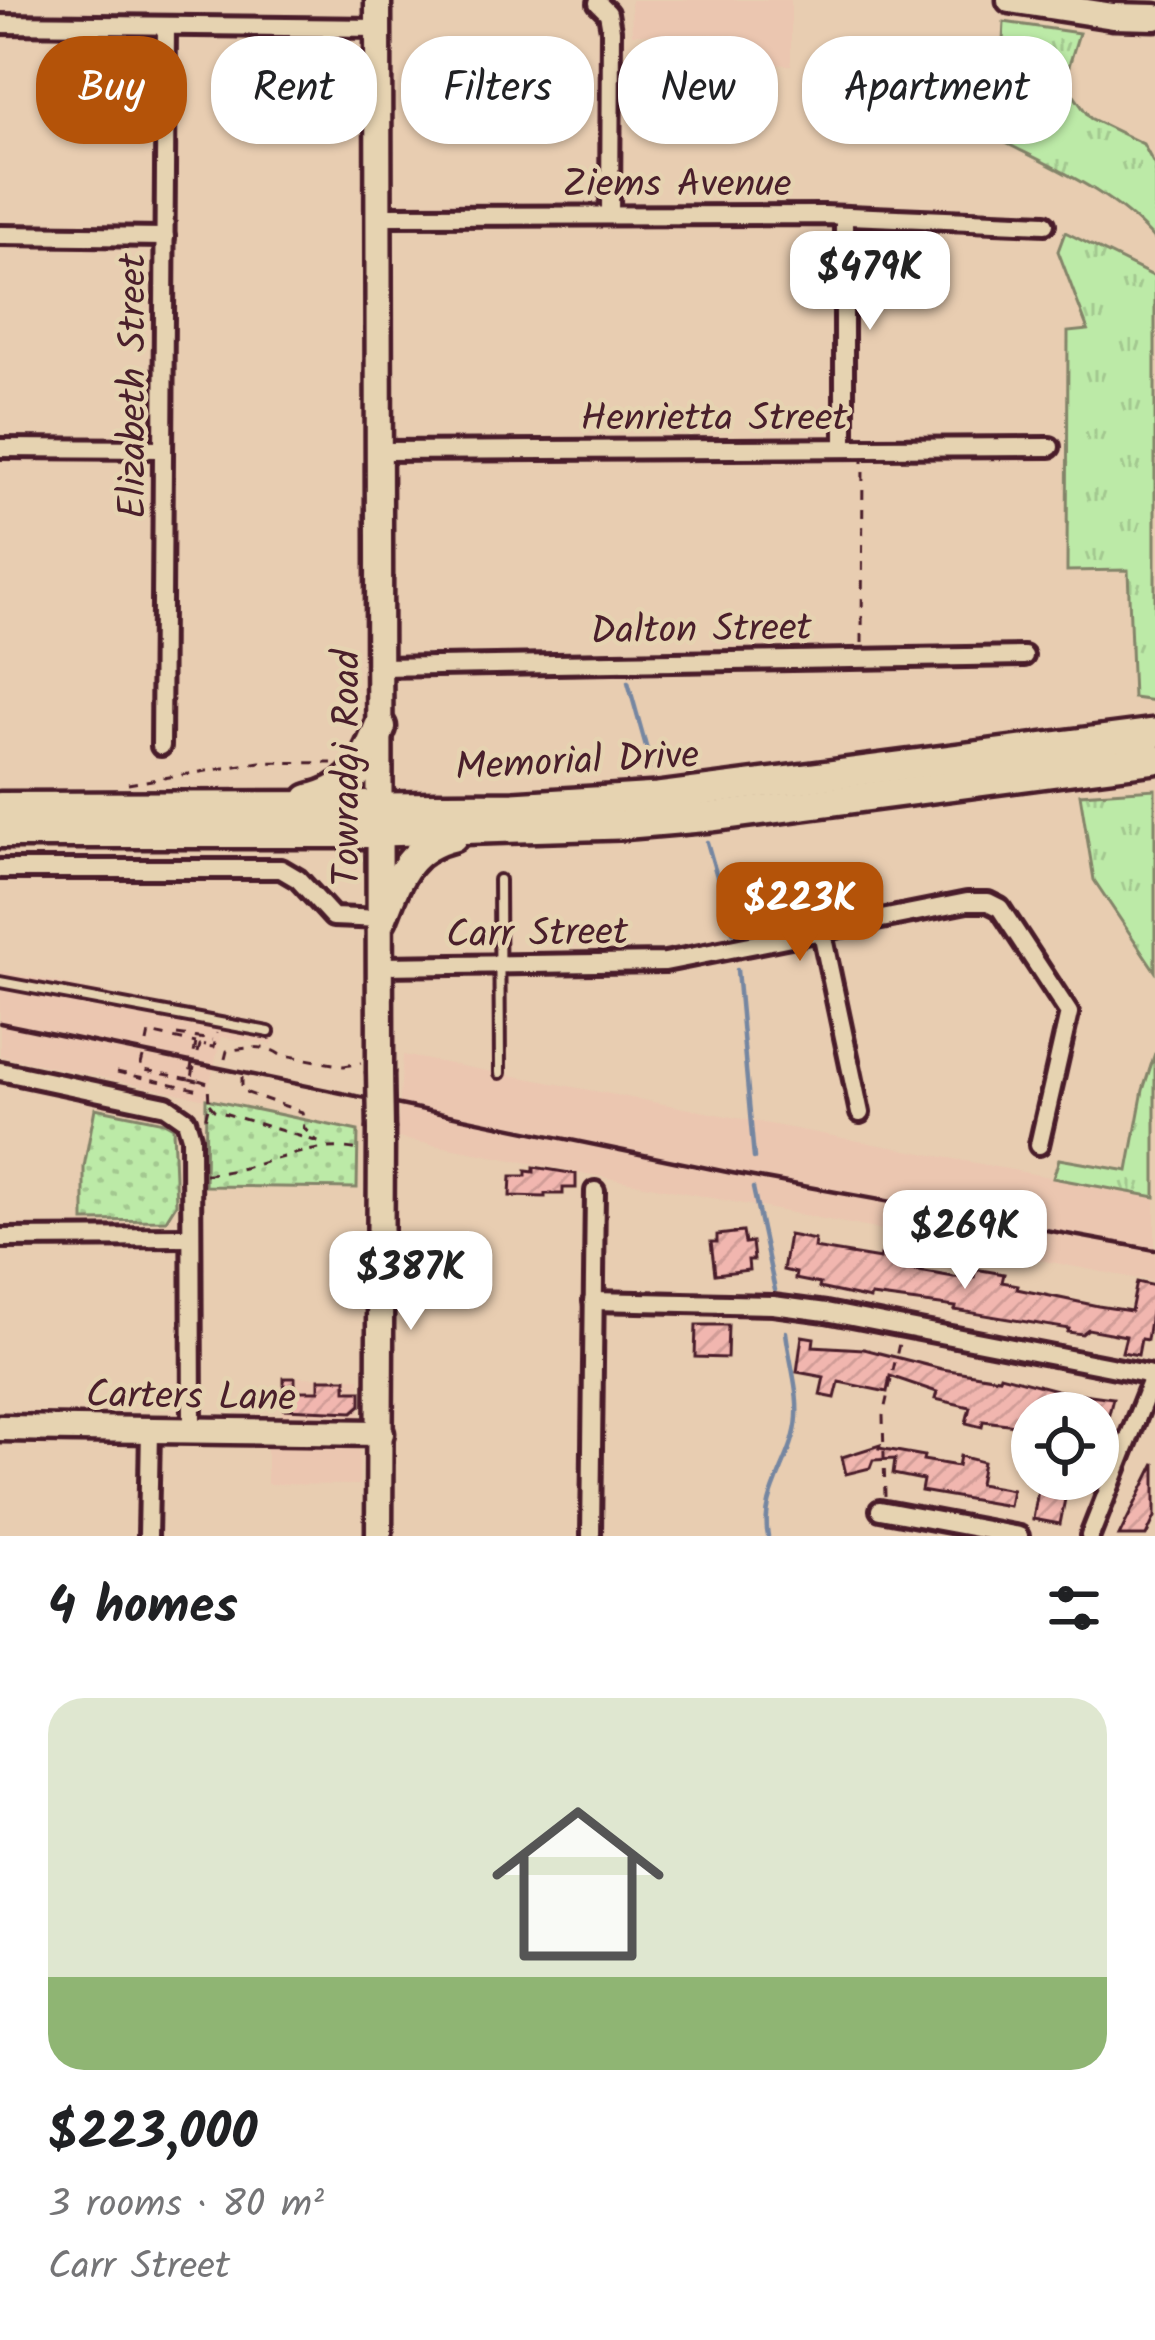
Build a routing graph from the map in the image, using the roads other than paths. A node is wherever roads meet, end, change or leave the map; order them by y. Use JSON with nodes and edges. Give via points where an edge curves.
{"nodes":[{"id":1,"x":378,"y":0,"type":"edge"},
{"id":2,"x":1010,"y":0,"type":"edge"},
{"id":3,"x":598,"y":3,"type":"dead end"},
{"id":4,"x":1155,"y":17,"type":"edge"},
{"id":5,"x":0,"y":24,"type":"edge"},
{"id":6,"x":166,"y":26,"type":"junction"},
{"id":7,"x":378,"y":28,"type":"junction"},
{"id":8,"x":610,"y":215,"type":"junction"},
{"id":9,"x":380,"y":216,"type":"junction"},
{"id":10,"x":844,"y":218,"type":"junction"},
{"id":11,"x":1045,"y":224,"type":"dead end"},
{"id":12,"x":0,"y":235,"type":"edge"},
{"id":13,"x":165,"y":237,"type":"junction"},
{"id":14,"x":1050,"y":447,"type":"dead end"},
{"id":15,"x":0,"y":448,"type":"edge"},
{"id":16,"x":844,"y":448,"type":"junction"},
{"id":17,"x":163,"y":449,"type":"junction"},
{"id":18,"x":379,"y":451,"type":"junction"},
{"id":19,"x":1024,"y":656,"type":"dead end"},
{"id":20,"x":380,"y":667,"type":"junction"},
{"id":21,"x":380,"y":727,"type":"junction"},
{"id":22,"x":1155,"y":733,"type":"edge"},
{"id":23,"x":161,"y":746,"type":"dead end"},
{"id":24,"x":1155,"y":759,"type":"edge"},
{"id":25,"x":268,"y":807,"type":"junction"},
{"id":26,"x":0,"y":808,"type":"edge"},
{"id":27,"x":381,"y":819,"type":"junction"},
{"id":28,"x":498,"y":830,"type":"junction"},
{"id":29,"x":0,"y":832,"type":"edge"},
{"id":30,"x":0,"y":869,"type":"edge"},
{"id":31,"x":499,"y":880,"type":"dead end"},
{"id":32,"x":382,"y":919,"type":"junction"},
{"id":33,"x":822,"y":933,"type":"junction"},
{"id":34,"x":500,"y":965,"type":"junction"},
{"id":35,"x":383,"y":966,"type":"junction"},
{"id":36,"x":0,"y":982,"type":"edge"},
{"id":37,"x":269,"y":1032,"type":"dead end"},
{"id":38,"x":0,"y":1071,"type":"edge"},
{"id":39,"x":500,"y":1073,"type":"dead end"},
{"id":40,"x":860,"y":1113,"type":"dead end"},
{"id":41,"x":1039,"y":1144,"type":"dead end"},
{"id":42,"x":596,"y":1191,"type":"dead end"},
{"id":43,"x":191,"y":1237,"type":"junction"},
{"id":44,"x":0,"y":1238,"type":"edge"},
{"id":45,"x":593,"y":1301,"type":"junction"},
{"id":46,"x":0,"y":1428,"type":"edge"},
{"id":47,"x":150,"y":1430,"type":"junction"},
{"id":48,"x":192,"y":1430,"type":"junction"},
{"id":49,"x":381,"y":1433,"type":"junction"},
{"id":50,"x":883,"y":1510,"type":"road end"},
{"id":51,"x":148,"y":1536,"type":"edge"},
{"id":52,"x":380,"y":1536,"type":"edge"},
{"id":53,"x":591,"y":1536,"type":"edge"},
{"id":54,"x":1019,"y":1536,"type":"edge"},
{"id":55,"x":1090,"y":1536,"type":"edge"}],
"edges":[{"from":1,"to":7,"type":"main road","name":"Towradgi Road"},
{"from":2,"to":4,"type":"main road"},
{"from":3,"to":8,"type":"street","via":[[610,30]]},
{"from":5,"to":6,"type":"street"},
{"from":6,"to":7,"type":"street"},
{"from":6,"to":13,"type":"street","name":"Elizabeth Street"},
{"from":7,"to":9,"type":"main road","name":"Towradgi Road"},
{"from":8,"to":9,"type":"street","name":"Ziems Avenue"},
{"from":8,"to":10,"type":"street","name":"Ziems Avenue"},
{"from":9,"to":18,"type":"main road","name":"Towradgi Road"},
{"from":10,"to":11,"type":"street","name":"Ziems Avenue"},
{"from":10,"to":16,"type":"street"},
{"from":12,"to":13,"type":"street"},
{"from":13,"to":17,"type":"street","name":"Elizabeth Street"},
{"from":14,"to":16,"type":"street","name":"Henrietta Street"},
{"from":15,"to":17,"type":"street"},
{"from":16,"to":18,"type":"street","name":"Henrietta Street"},
{"from":17,"to":23,"type":"street","name":"Elizabeth Street"},
{"from":18,"to":20,"type":"main road","name":"Towradgi Road"},
{"from":19,"to":20,"type":"street","name":"Dalton Street"},
{"from":20,"to":21,"type":"main road","name":"Towradgi Road"},
{"from":21,"to":25,"type":"highway","via":[[364,765],[343,788]]},
{"from":21,"to":27,"type":"main road","name":"Towradgi Road"},
{"from":22,"to":27,"type":"main road","name":"Memorial Drive","via":[[658,796]]},
{"from":24,"to":28,"type":"main road","name":"Memorial Drive","via":[[711,817]]},
{"from":25,"to":26,"type":"highway","name":"Memorial Drive"},
{"from":25,"to":27,"type":"highway","name":"Memorial Drive"},
{"from":27,"to":28,"type":"main road","name":"Memorial Drive"},
{"from":27,"to":29,"type":"highway","name":"Memorial Drive"},
{"from":27,"to":32,"type":"main road","name":"Towradgi Road"},
{"from":28,"to":32,"type":"main road","via":[[419,850]]},
{"from":30,"to":32,"type":"street","via":[[280,869],[333,917]]},
{"from":31,"to":34,"type":"lane"},
{"from":32,"to":35,"type":"main road","name":"Towradgi Road"},
{"from":33,"to":34,"type":"street","name":"Carr Street","via":[[665,962]]},
{"from":33,"to":40,"type":"street"},
{"from":33,"to":41,"type":"street","name":"Carr Street","via":[[975,901],[1000,908],[1069,1013]]},
{"from":34,"to":35,"type":"street","name":"Carr Street"},
{"from":34,"to":39,"type":"lane"},
{"from":35,"to":49,"type":"main road","name":"Towradgi Road","bridge":true,"via":[[375,1066]]},
{"from":36,"to":37,"type":"lane"},
{"from":38,"to":43,"type":"street","via":[[174,1109],[189,1127]]},
{"from":42,"to":45,"type":"street"},
{"from":43,"to":44,"type":"street"},
{"from":43,"to":48,"type":"street"},
{"from":45,"to":53,"type":"street"},
{"from":45,"to":55,"type":"street","via":[[773,1305],[1148,1374]]},
{"from":46,"to":47,"type":"main road","name":"Carters Lane"},
{"from":47,"to":48,"type":"main road","name":"Carters Lane"},
{"from":47,"to":51,"type":"street"},
{"from":48,"to":49,"type":"main road","name":"Carters Lane"},
{"from":49,"to":52,"type":"main road","name":"Towradgi Road"},
{"from":50,"to":54,"type":"street"}]}
